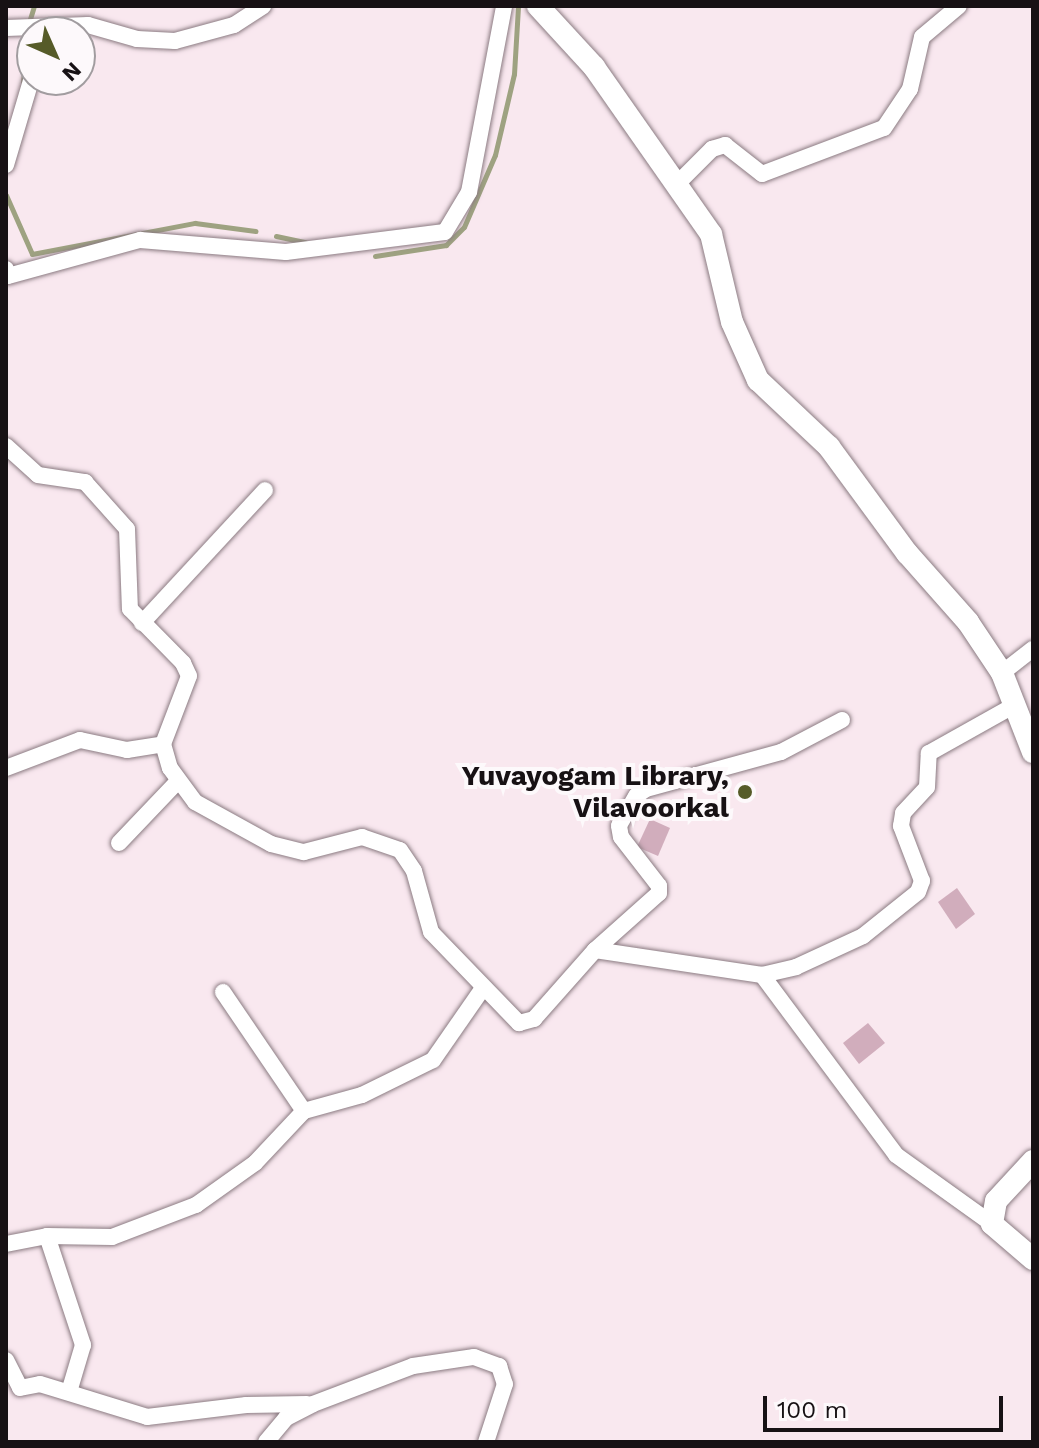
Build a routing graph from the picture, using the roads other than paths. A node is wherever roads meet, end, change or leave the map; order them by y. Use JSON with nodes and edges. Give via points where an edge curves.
{"nodes":[{"id":1,"x":263,"y":6,"type":"edge"},
{"id":2,"x":504,"y":6,"type":"edge"},
{"id":3,"x":538,"y":6,"type":"edge"},
{"id":4,"x":959,"y":6,"type":"edge"},
{"id":5,"x":96,"y":27,"type":"edge"},
{"id":6,"x":26,"y":96,"type":"edge"},
{"id":7,"x":6,"y":165,"type":"edge"},
{"id":8,"x":679,"y":182,"type":"junction"},
{"id":9,"x":7,"y":274,"type":"edge"},
{"id":10,"x":6,"y":446,"type":"edge"},
{"id":11,"x":265,"y":490,"type":"dead end"},
{"id":12,"x":142,"y":623,"type":"junction"},
{"id":13,"x":1033,"y":649,"type":"edge"},
{"id":14,"x":1002,"y":673,"type":"junction"},
{"id":15,"x":1015,"y":705,"type":"junction"},
{"id":16,"x":842,"y":720,"type":"dead end"},
{"id":17,"x":163,"y":744,"type":"junction"},
{"id":18,"x":1032,"y":749,"type":"edge"},
{"id":19,"x":6,"y":768,"type":"edge"},
{"id":20,"x":178,"y":781,"type":"junction"},
{"id":21,"x":119,"y":843,"type":"dead end"},
{"id":22,"x":595,"y":950,"type":"junction"},
{"id":23,"x":762,"y":975,"type":"junction"},
{"id":24,"x":483,"y":988,"type":"junction"},
{"id":25,"x":223,"y":992,"type":"dead end"},
{"id":26,"x":304,"y":1111,"type":"junction"},
{"id":27,"x":1033,"y":1161,"type":"edge"},
{"id":28,"x":992,"y":1224,"type":"junction"},
{"id":29,"x":47,"y":1236,"type":"junction"},
{"id":30,"x":6,"y":1244,"type":"edge"},
{"id":31,"x":1033,"y":1259,"type":"edge"},
{"id":32,"x":6,"y":1360,"type":"edge"},
{"id":33,"x":69,"y":1392,"type":"junction"},
{"id":34,"x":313,"y":1404,"type":"junction"},
{"id":35,"x":266,"y":1442,"type":"edge"},
{"id":36,"x":486,"y":1442,"type":"edge"}],
"edges":[{"from":1,"to":5,"type":"street","via":[[234,25],[175,41],[137,39]]},
{"from":2,"to":9,"type":"street","via":[[469,192],[445,232],[286,252],[140,240]]},
{"from":3,"to":8,"type":"street","via":[[594,67]]},
{"from":4,"to":8,"type":"street","via":[[922,37],[910,89],[884,128],[762,174],[725,145],[704,156]]},
{"from":6,"to":7,"type":"street"},
{"from":8,"to":14,"type":"street","via":[[711,234],[732,322],[758,380],[829,447]]},
{"from":10,"to":12,"type":"street","via":[[38,475],[85,482],[107,501],[127,529],[126,596]]},
{"from":11,"to":12,"type":"street"},
{"from":12,"to":17,"type":"street","via":[[183,663],[189,676]]},
{"from":13,"to":14,"type":"street"},
{"from":14,"to":15,"type":"street"},
{"from":15,"to":18,"type":"street"},
{"from":15,"to":23,"type":"street","via":[[929,753],[927,787],[903,813],[901,826],[922,881],[911,901],[837,951]]},
{"from":16,"to":22,"type":"street","via":[[781,752],[636,796],[619,826],[621,837],[659,893]]},
{"from":17,"to":19,"type":"street","via":[[127,750],[80,740]]},
{"from":17,"to":20,"type":"street"},
{"from":20,"to":21,"type":"street"},
{"from":20,"to":24,"type":"street","via":[[212,816],[271,844],[304,852],[362,837],[400,850],[414,871],[431,932]]},
{"from":22,"to":23,"type":"street"},
{"from":22,"to":24,"type":"street","via":[[527,1023],[519,1023]]},
{"from":23,"to":28,"type":"street","via":[[896,1155]]},
{"from":24,"to":26,"type":"street","via":[[433,1060],[362,1095]]},
{"from":25,"to":26,"type":"street"},
{"from":26,"to":29,"type":"street","via":[[255,1163],[196,1205],[112,1237]]},
{"from":27,"to":28,"type":"street","via":[[996,1201]]},
{"from":28,"to":31,"type":"street"},
{"from":29,"to":30,"type":"street"},
{"from":29,"to":33,"type":"street","via":[[83,1345]]},
{"from":32,"to":33,"type":"street","via":[[20,1388],[40,1384]]},
{"from":33,"to":34,"type":"street","via":[[147,1417],[246,1405]]},
{"from":34,"to":35,"type":"street","via":[[286,1418]]},
{"from":34,"to":36,"type":"street","via":[[413,1366],[474,1357],[499,1366],[505,1384]]}]}
